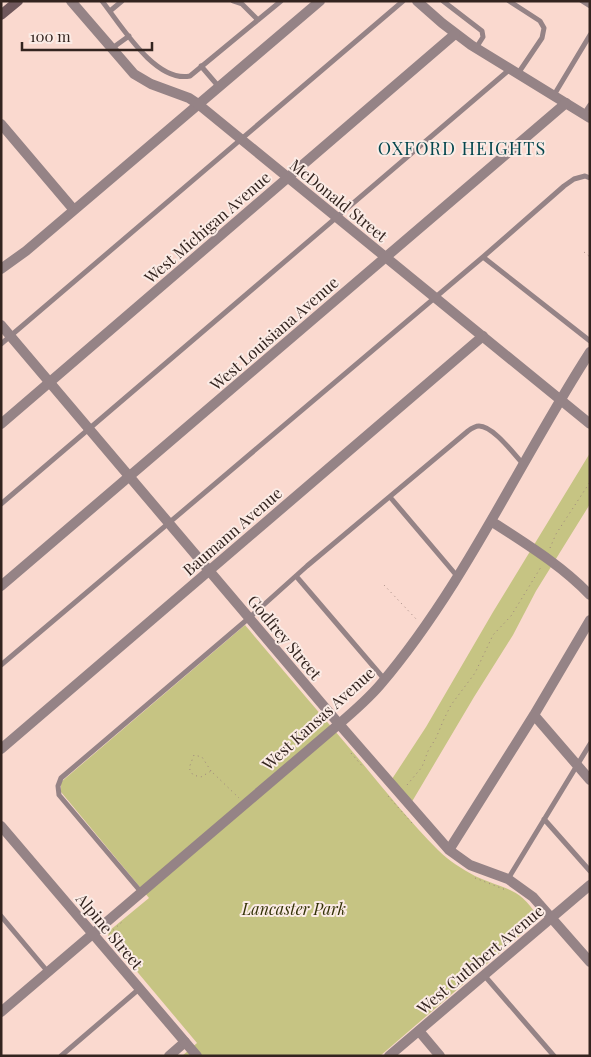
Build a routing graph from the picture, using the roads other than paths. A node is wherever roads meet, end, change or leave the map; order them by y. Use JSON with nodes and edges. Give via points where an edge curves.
{"nodes":[{"id":1,"x":18,"y":1,"type":"edge"},
{"id":2,"x":72,"y":1,"type":"edge"},
{"id":3,"x":102,"y":1,"type":"edge"},
{"id":4,"x":122,"y":1,"type":"edge"},
{"id":5,"x":233,"y":1,"type":"edge"},
{"id":6,"x":281,"y":1,"type":"edge"},
{"id":7,"x":320,"y":1,"type":"edge"},
{"id":8,"x":403,"y":1,"type":"edge"},
{"id":9,"x":417,"y":1,"type":"edge"},
{"id":10,"x":443,"y":1,"type":"edge"},
{"id":11,"x":509,"y":1,"type":"edge"},
{"id":12,"x":582,"y":1,"type":"edge"},
{"id":13,"x":242,"y":2,"type":"edge"},
{"id":14,"x":590,"y":6,"type":"edge"},
{"id":15,"x":110,"y":11,"type":"junction"},
{"id":16,"x":1,"y":15,"type":"edge"},
{"id":17,"x":258,"y":20,"type":"junction"},
{"id":18,"x":456,"y":34,"type":"junction"},
{"id":19,"x":590,"y":35,"type":"edge"},
{"id":20,"x":129,"y":36,"type":"junction"},
{"id":21,"x":111,"y":49,"type":"junction"},
{"id":22,"x":476,"y":49,"type":"junction"},
{"id":23,"x":201,"y":66,"type":"junction"},
{"id":24,"x":513,"y":72,"type":"junction"},
{"id":25,"x":219,"y":87,"type":"junction"},
{"id":26,"x":554,"y":95,"type":"junction"},
{"id":27,"x":198,"y":104,"type":"junction"},
{"id":28,"x":566,"y":104,"type":"junction"},
{"id":29,"x":588,"y":112,"type":"edge"},
{"id":30,"x":1,"y":124,"type":"edge"},
{"id":31,"x":241,"y":140,"type":"junction"},
{"id":32,"x":288,"y":178,"type":"junction"},
{"id":33,"x":590,"y":178,"type":"edge"},
{"id":34,"x":74,"y":210,"type":"junction"},
{"id":35,"x":338,"y":218,"type":"junction"},
{"id":36,"x":386,"y":257,"type":"junction"},
{"id":37,"x":483,"y":257,"type":"junction"},
{"id":38,"x":1,"y":269,"type":"edge"},
{"id":39,"x":435,"y":297,"type":"junction"},
{"id":40,"x":1,"y":325,"type":"edge"},
{"id":41,"x":11,"y":336,"type":"junction"},
{"id":42,"x":483,"y":336,"type":"junction"},
{"id":43,"x":590,"y":341,"type":"edge"},
{"id":44,"x":1,"y":344,"type":"edge"},
{"id":45,"x":590,"y":352,"type":"edge"},
{"id":46,"x":50,"y":382,"type":"junction"},
{"id":47,"x":560,"y":399,"type":"junction"},
{"id":48,"x":1,"y":424,"type":"edge"},
{"id":49,"x":590,"y":424,"type":"edge"},
{"id":50,"x":90,"y":428,"type":"junction"},
{"id":51,"x":523,"y":464,"type":"junction"},
{"id":52,"x":130,"y":476,"type":"junction"},
{"id":53,"x":390,"y":496,"type":"junction"},
{"id":54,"x":1,"y":504,"type":"edge"},
{"id":55,"x":491,"y":521,"type":"junction"},
{"id":56,"x":168,"y":522,"type":"junction"},
{"id":57,"x":208,"y":570,"type":"junction"},
{"id":58,"x":296,"y":576,"type":"junction"},
{"id":59,"x":457,"y":576,"type":"junction"},
{"id":60,"x":1,"y":586,"type":"edge"},
{"id":61,"x":590,"y":595,"type":"edge"},
{"id":62,"x":249,"y":618,"type":"junction"},
{"id":63,"x":590,"y":620,"type":"edge"},
{"id":64,"x":1,"y":665,"type":"edge"},
{"id":65,"x":385,"y":680,"type":"junction"},
{"id":66,"x":534,"y":715,"type":"junction"},
{"id":67,"x":339,"y":724,"type":"junction"},
{"id":68,"x":590,"y":744,"type":"edge"},
{"id":69,"x":1,"y":749,"type":"edge"},
{"id":70,"x":577,"y":764,"type":"junction"},
{"id":71,"x":590,"y":780,"type":"edge"},
{"id":72,"x":544,"y":820,"type":"junction"},
{"id":73,"x":2,"y":827,"type":"edge"},
{"id":74,"x":449,"y":850,"type":"junction"},
{"id":75,"x":590,"y":871,"type":"edge"},
{"id":76,"x":590,"y":884,"type":"edge"},
{"id":77,"x":508,"y":885,"type":"junction"},
{"id":78,"x":141,"y":892,"type":"junction"},
{"id":79,"x":1,"y":916,"type":"edge"},
{"id":80,"x":552,"y":918,"type":"junction"},
{"id":81,"x":92,"y":934,"type":"junction"},
{"id":82,"x":590,"y":962,"type":"edge"},
{"id":83,"x":48,"y":972,"type":"junction"},
{"id":84,"x":484,"y":975,"type":"junction"},
{"id":85,"x":140,"y":989,"type":"junction"},
{"id":86,"x":2,"y":1011,"type":"edge"},
{"id":87,"x":419,"y":1031,"type":"junction"},
{"id":88,"x":185,"y":1042,"type":"junction"},
{"id":89,"x":61,"y":1056,"type":"edge"},
{"id":90,"x":168,"y":1056,"type":"edge"},
{"id":91,"x":197,"y":1056,"type":"edge"},
{"id":92,"x":390,"y":1056,"type":"edge"},
{"id":93,"x":440,"y":1056,"type":"edge"},
{"id":94,"x":554,"y":1056,"type":"edge"}],
"edges":[{"from":1,"to":16,"type":"main road"},
{"from":2,"to":21,"type":"street","name":"McDonald Street"},
{"from":3,"to":15,"type":"lane"},
{"from":4,"to":15,"type":"lane"},
{"from":5,"to":13,"type":"lane"},
{"from":6,"to":17,"type":"lane"},
{"from":7,"to":25,"type":"street"},
{"from":8,"to":31,"type":"lane"},
{"from":9,"to":18,"type":"street"},
{"from":10,"to":22,"type":"lane","via":[[482,31],[483,37]]},
{"from":11,"to":24,"type":"lane","via":[[540,21],[544,28],[542,38]]},
{"from":12,"to":14,"type":"lane"},
{"from":13,"to":17,"type":"lane"},
{"from":15,"to":20,"type":"lane"},
{"from":17,"to":23,"type":"lane"},
{"from":18,"to":22,"type":"street"},
{"from":18,"to":32,"type":"street","name":"West Michigan Avenue"},
{"from":19,"to":26,"type":"lane"},
{"from":20,"to":21,"type":"lane"},
{"from":20,"to":23,"type":"lane","via":[[147,58],[168,73],[181,78],[190,76]]},
{"from":21,"to":27,"type":"street","name":"McDonald Street","via":[[140,79]]},
{"from":22,"to":24,"type":"street"},
{"from":23,"to":25,"type":"lane"},
{"from":24,"to":26,"type":"street"},
{"from":24,"to":35,"type":"lane"},
{"from":25,"to":27,"type":"street"},
{"from":26,"to":28,"type":"street"},
{"from":27,"to":31,"type":"street","name":"McDonald Street"},
{"from":27,"to":34,"type":"street"},
{"from":28,"to":29,"type":"street"},
{"from":28,"to":36,"type":"street","name":"West Louisiana Avenue"},
{"from":30,"to":34,"type":"street"},
{"from":31,"to":32,"type":"street","name":"McDonald Street"},
{"from":31,"to":41,"type":"lane"},
{"from":32,"to":35,"type":"street","name":"McDonald Street"},
{"from":32,"to":46,"type":"street","name":"West Michigan Avenue"},
{"from":33,"to":37,"type":"lane","via":[[574,179],[564,186]]},
{"from":34,"to":38,"type":"street"},
{"from":35,"to":36,"type":"street","name":"McDonald Street"},
{"from":35,"to":50,"type":"lane"},
{"from":36,"to":39,"type":"street","name":"McDonald Street"},
{"from":36,"to":52,"type":"street","name":"West Louisiana Avenue"},
{"from":37,"to":39,"type":"lane"},
{"from":37,"to":43,"type":"lane"},
{"from":39,"to":42,"type":"street","name":"McDonald Street"},
{"from":39,"to":56,"type":"lane"},
{"from":40,"to":41,"type":"street","name":"Godfrey Street"},
{"from":41,"to":44,"type":"lane"},
{"from":41,"to":46,"type":"street","name":"Godfrey Street"},
{"from":42,"to":47,"type":"street","name":"McDonald Street"},
{"from":42,"to":57,"type":"street","name":"Baumann Avenue"},
{"from":45,"to":47,"type":"street","name":"West Kansas Avenue"},
{"from":46,"to":48,"type":"street","name":"West Michigan Avenue"},
{"from":46,"to":50,"type":"street","name":"Godfrey Street"},
{"from":47,"to":49,"type":"street","name":"McDonald Street"},
{"from":47,"to":51,"type":"street","name":"West Kansas Avenue"},
{"from":50,"to":52,"type":"street","name":"Godfrey Street"},
{"from":50,"to":54,"type":"lane"},
{"from":51,"to":53,"type":"lane","via":[[494,432],[486,426],[476,425]]},
{"from":51,"to":55,"type":"street","name":"West Kansas Avenue"},
{"from":52,"to":56,"type":"street","name":"Godfrey Street"},
{"from":52,"to":60,"type":"street","name":"West Louisiana Avenue"},
{"from":53,"to":58,"type":"lane"},
{"from":53,"to":59,"type":"lane"},
{"from":55,"to":59,"type":"street","name":"West Kansas Avenue"},
{"from":55,"to":61,"type":"street","via":[[566,572]]},
{"from":56,"to":57,"type":"street","name":"Godfrey Street"},
{"from":56,"to":64,"type":"lane"},
{"from":57,"to":62,"type":"street","name":"Godfrey Street"},
{"from":57,"to":69,"type":"street","name":"Baumann Avenue"},
{"from":58,"to":62,"type":"lane"},
{"from":58,"to":65,"type":"lane"},
{"from":59,"to":65,"type":"street","name":"West Kansas Avenue","via":[[426,627]]},
{"from":62,"to":67,"type":"street","name":"Godfrey Street"},
{"from":62,"to":78,"type":"lane","via":[[61,778],[59,795]]},
{"from":63,"to":66,"type":"street"},
{"from":65,"to":67,"type":"street","name":"West Kansas Avenue"},
{"from":66,"to":70,"type":"street"},
{"from":66,"to":74,"type":"street"},
{"from":67,"to":74,"type":"street","name":"Godfrey Street","via":[[393,794]]},
{"from":67,"to":78,"type":"street","name":"West Kansas Avenue"},
{"from":68,"to":70,"type":"lane"},
{"from":70,"to":71,"type":"street"},
{"from":70,"to":72,"type":"lane"},
{"from":72,"to":75,"type":"lane"},
{"from":72,"to":77,"type":"lane"},
{"from":73,"to":81,"type":"street","name":"Alpine Street"},
{"from":74,"to":77,"type":"street","name":"Godfrey Street"},
{"from":76,"to":80,"type":"street","name":"West Cuthbert Avenue"},
{"from":77,"to":80,"type":"street","name":"Godfrey Street","via":[[533,897]]},
{"from":78,"to":81,"type":"street","name":"West Kansas Avenue"},
{"from":79,"to":83,"type":"lane"},
{"from":80,"to":82,"type":"street","name":"Godfrey Street"},
{"from":80,"to":84,"type":"street","name":"West Cuthbert Avenue"},
{"from":81,"to":83,"type":"street","name":"West Kansas Avenue"},
{"from":81,"to":85,"type":"street","name":"Alpine Street"},
{"from":83,"to":86,"type":"street","name":"West Kansas Avenue"},
{"from":84,"to":87,"type":"street","name":"West Cuthbert Avenue"},
{"from":84,"to":94,"type":"lane"},
{"from":85,"to":88,"type":"street","name":"Alpine Street"},
{"from":85,"to":89,"type":"lane"},
{"from":87,"to":92,"type":"street","name":"West Cuthbert Avenue"},
{"from":87,"to":93,"type":"street"},
{"from":88,"to":90,"type":"street"},
{"from":88,"to":91,"type":"street","name":"Alpine Street"}]}
